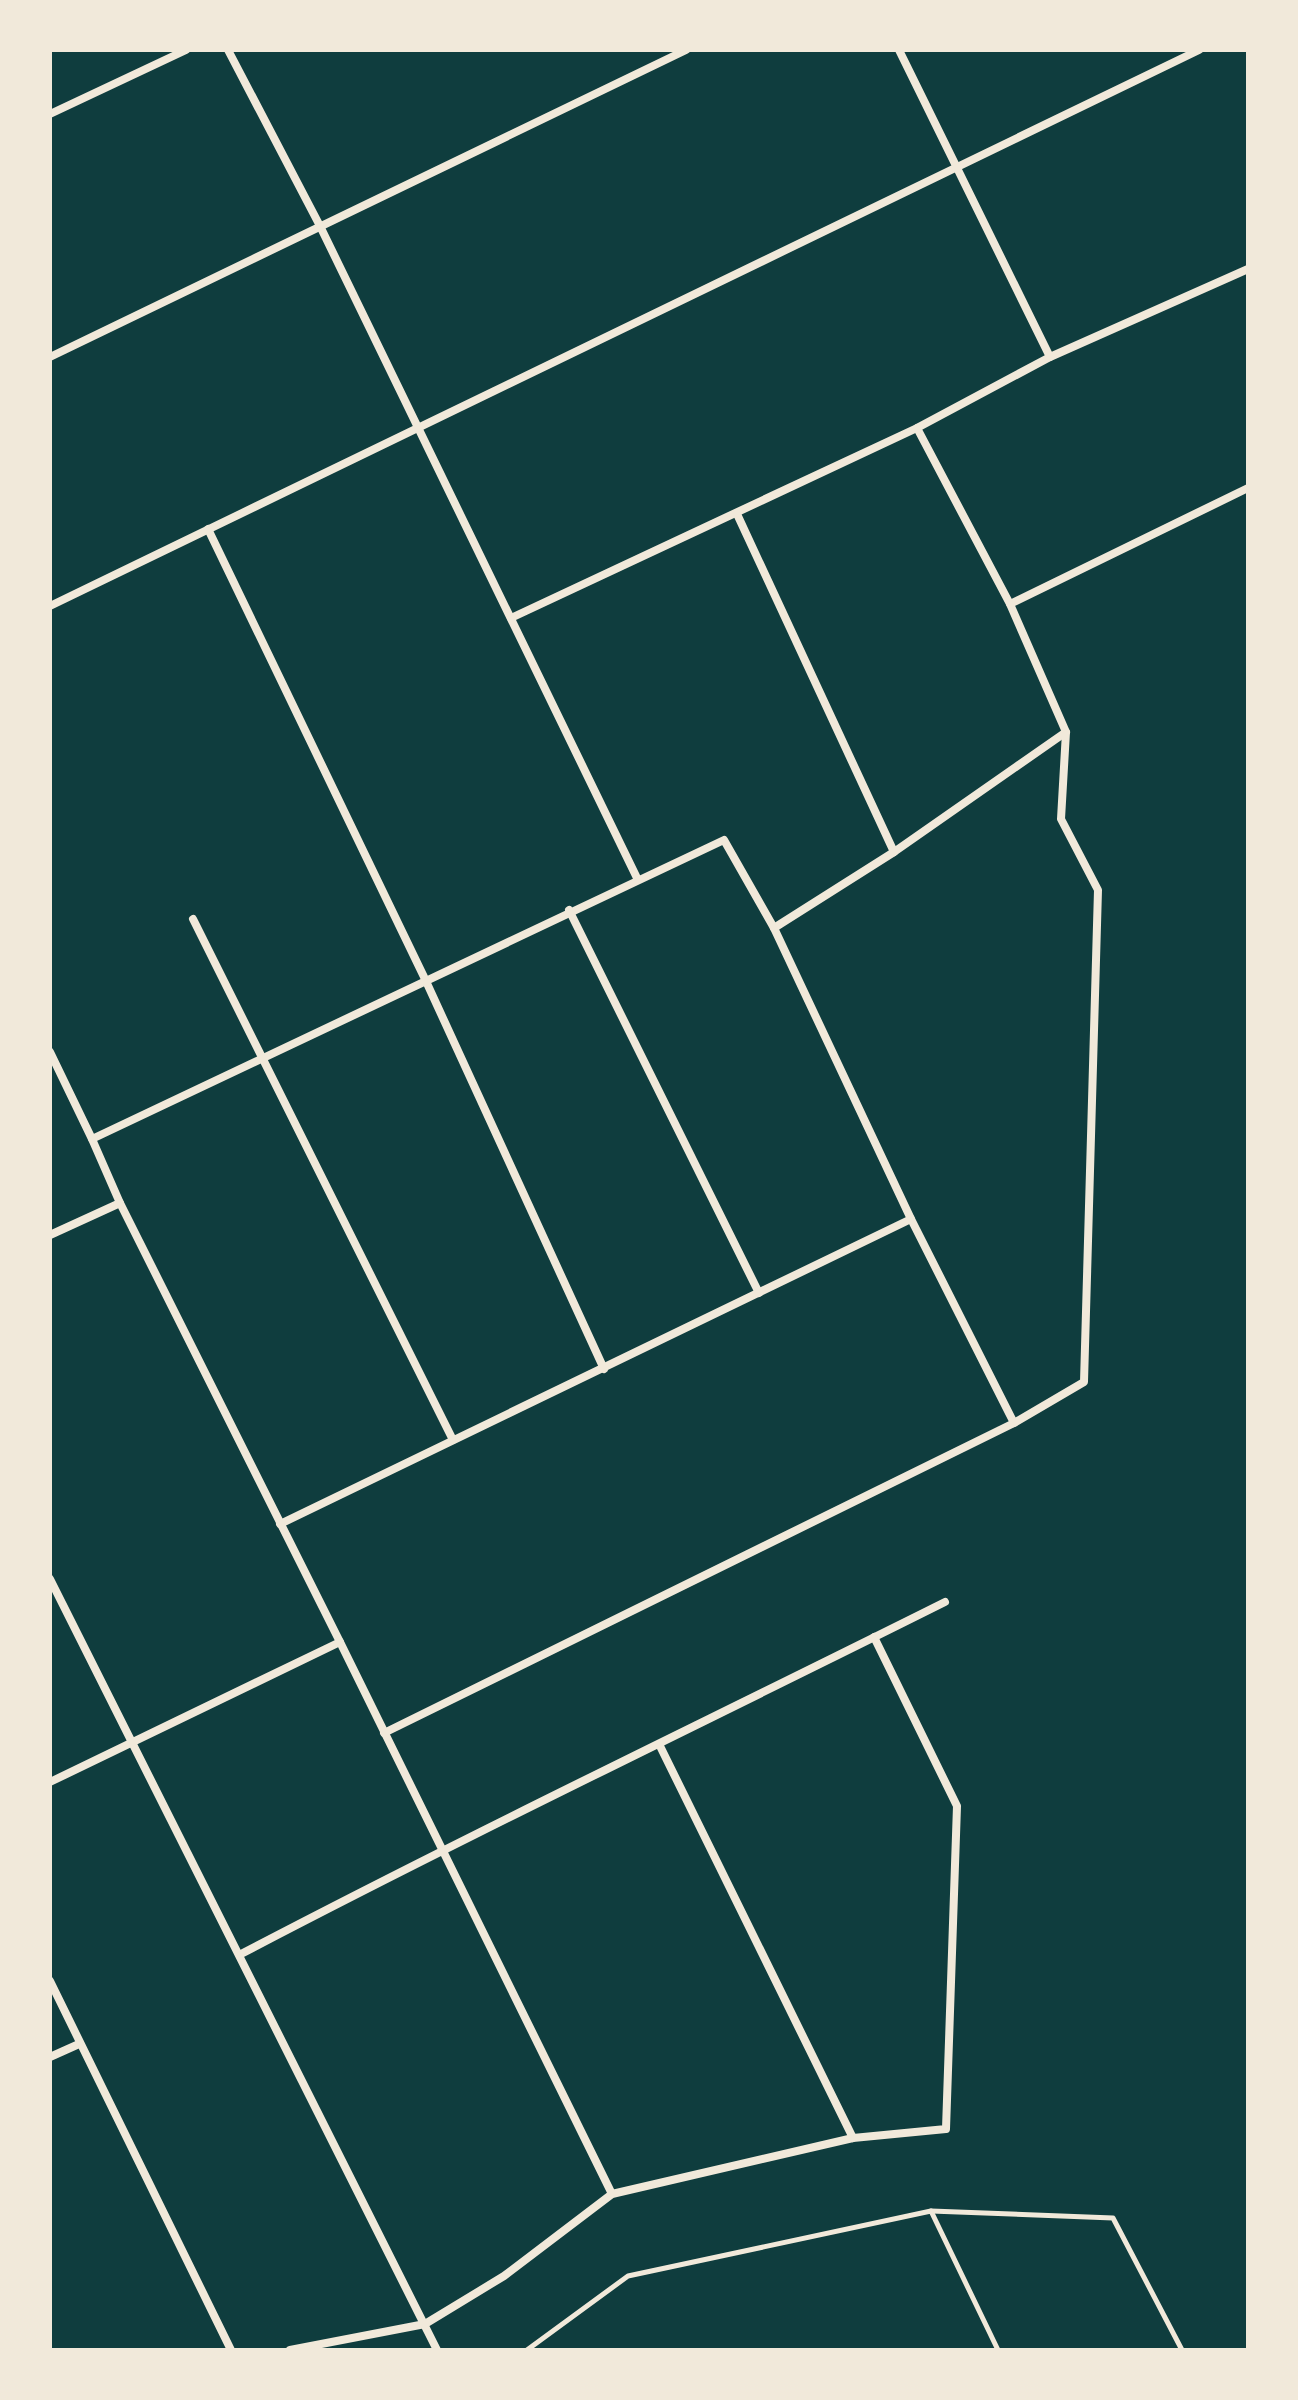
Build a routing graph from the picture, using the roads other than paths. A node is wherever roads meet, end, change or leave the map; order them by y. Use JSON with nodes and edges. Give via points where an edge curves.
{"nodes":[{"id":1,"x":186,"y":50,"type":"edge"},
{"id":2,"x":228,"y":50,"type":"edge"},
{"id":3,"x":686,"y":50,"type":"edge"},
{"id":4,"x":899,"y":50,"type":"edge"},
{"id":5,"x":1199,"y":50,"type":"edge"},
{"id":6,"x":50,"y":114,"type":"edge"},
{"id":7,"x":957,"y":167,"type":"junction"},
{"id":8,"x":320,"y":226,"type":"junction"},
{"id":9,"x":1248,"y":269,"type":"edge"},
{"id":10,"x":50,"y":357,"type":"edge"},
{"id":11,"x":1050,"y":357,"type":"junction"},
{"id":12,"x":416,"y":428,"type":"junction"},
{"id":13,"x":917,"y":428,"type":"junction"},
{"id":14,"x":1248,"y":488,"type":"edge"},
{"id":15,"x":737,"y":514,"type":"junction"},
{"id":16,"x":208,"y":529,"type":"junction"},
{"id":17,"x":1010,"y":604,"type":"junction"},
{"id":18,"x":50,"y":606,"type":"edge"},
{"id":19,"x":511,"y":618,"type":"junction"},
{"id":20,"x":1066,"y":732,"type":"junction"},
{"id":21,"x":894,"y":852,"type":"junction"},
{"id":22,"x":637,"y":878,"type":"junction"},
{"id":23,"x":569,"y":910,"type":"junction"},
{"id":24,"x":193,"y":919,"type":"dead end"},
{"id":25,"x":774,"y":928,"type":"junction"},
{"id":26,"x":425,"y":979,"type":"junction"},
{"id":27,"x":50,"y":1052,"type":"edge"},
{"id":28,"x":263,"y":1060,"type":"junction"},
{"id":29,"x":92,"y":1139,"type":"junction"},
{"id":30,"x":120,"y":1203,"type":"junction"},
{"id":31,"x":911,"y":1219,"type":"junction"},
{"id":32,"x":50,"y":1235,"type":"edge"},
{"id":33,"x":759,"y":1293,"type":"junction"},
{"id":34,"x":604,"y":1369,"type":"junction"},
{"id":35,"x":1014,"y":1423,"type":"junction"},
{"id":36,"x":453,"y":1440,"type":"junction"},
{"id":37,"x":280,"y":1524,"type":"junction"},
{"id":38,"x":50,"y":1579,"type":"edge"},
{"id":39,"x":945,"y":1602,"type":"dead end"},
{"id":40,"x":874,"y":1637,"type":"junction"},
{"id":41,"x":340,"y":1642,"type":"junction"},
{"id":42,"x":384,"y":1733,"type":"junction"},
{"id":43,"x":130,"y":1743,"type":"junction"},
{"id":44,"x":660,"y":1746,"type":"junction"},
{"id":45,"x":50,"y":1782,"type":"edge"},
{"id":46,"x":444,"y":1848,"type":"junction"},
{"id":47,"x":241,"y":1954,"type":"junction"},
{"id":48,"x":50,"y":1981,"type":"edge"},
{"id":49,"x":79,"y":2044,"type":"junction"},
{"id":50,"x":50,"y":2057,"type":"edge"},
{"id":51,"x":853,"y":2138,"type":"junction"},
{"id":52,"x":612,"y":2194,"type":"junction"},
{"id":53,"x":425,"y":2324,"type":"junction"},
{"id":54,"x":231,"y":2350,"type":"edge"},
{"id":55,"x":290,"y":2350,"type":"edge"},
{"id":56,"x":437,"y":2350,"type":"edge"}],
"edges":[{"from":1,"to":6,"type":"street"},
{"from":2,"to":8,"type":"street"},
{"from":3,"to":8,"type":"street"},
{"from":4,"to":7,"type":"street"},
{"from":5,"to":7,"type":"street"},
{"from":7,"to":11,"type":"street"},
{"from":7,"to":12,"type":"street"},
{"from":8,"to":10,"type":"street"},
{"from":8,"to":12,"type":"street"},
{"from":9,"to":11,"type":"street"},
{"from":11,"to":13,"type":"street"},
{"from":12,"to":16,"type":"street"},
{"from":12,"to":19,"type":"street"},
{"from":13,"to":15,"type":"street"},
{"from":13,"to":17,"type":"street"},
{"from":14,"to":17,"type":"street"},
{"from":15,"to":19,"type":"street"},
{"from":15,"to":21,"type":"street"},
{"from":16,"to":18,"type":"street"},
{"from":16,"to":26,"type":"street"},
{"from":17,"to":20,"type":"street"},
{"from":19,"to":22,"type":"street"},
{"from":20,"to":21,"type":"street"},
{"from":20,"to":35,"type":"street","via":[[1061,819],[1098,890],[1084,1382]]},
{"from":21,"to":25,"type":"street"},
{"from":22,"to":23,"type":"street"},
{"from":22,"to":25,"type":"street","via":[[724,840]]},
{"from":23,"to":26,"type":"street"},
{"from":23,"to":33,"type":"street"},
{"from":24,"to":28,"type":"street"},
{"from":25,"to":31,"type":"street"},
{"from":26,"to":28,"type":"street"},
{"from":26,"to":34,"type":"street"},
{"from":27,"to":29,"type":"street"},
{"from":28,"to":29,"type":"street"},
{"from":28,"to":36,"type":"street"},
{"from":29,"to":30,"type":"street"},
{"from":30,"to":32,"type":"street"},
{"from":30,"to":37,"type":"street"},
{"from":31,"to":33,"type":"street"},
{"from":31,"to":35,"type":"street"},
{"from":33,"to":34,"type":"street"},
{"from":34,"to":36,"type":"street"},
{"from":35,"to":42,"type":"street"},
{"from":36,"to":37,"type":"street"},
{"from":37,"to":41,"type":"street"},
{"from":38,"to":43,"type":"street"},
{"from":39,"to":40,"type":"street"},
{"from":40,"to":44,"type":"street"},
{"from":40,"to":51,"type":"street","via":[[957,1806],[946,2129]]},
{"from":41,"to":42,"type":"street"},
{"from":41,"to":43,"type":"street"},
{"from":42,"to":46,"type":"street"},
{"from":43,"to":45,"type":"street"},
{"from":43,"to":47,"type":"street"},
{"from":44,"to":46,"type":"street"},
{"from":44,"to":51,"type":"street"},
{"from":46,"to":47,"type":"street"},
{"from":46,"to":52,"type":"street"},
{"from":47,"to":53,"type":"street"},
{"from":48,"to":49,"type":"street"},
{"from":49,"to":50,"type":"street"},
{"from":49,"to":54,"type":"street"},
{"from":51,"to":52,"type":"street"},
{"from":52,"to":53,"type":"street","via":[[504,2276]]},
{"from":53,"to":55,"type":"street"},
{"from":53,"to":56,"type":"street"}]}
